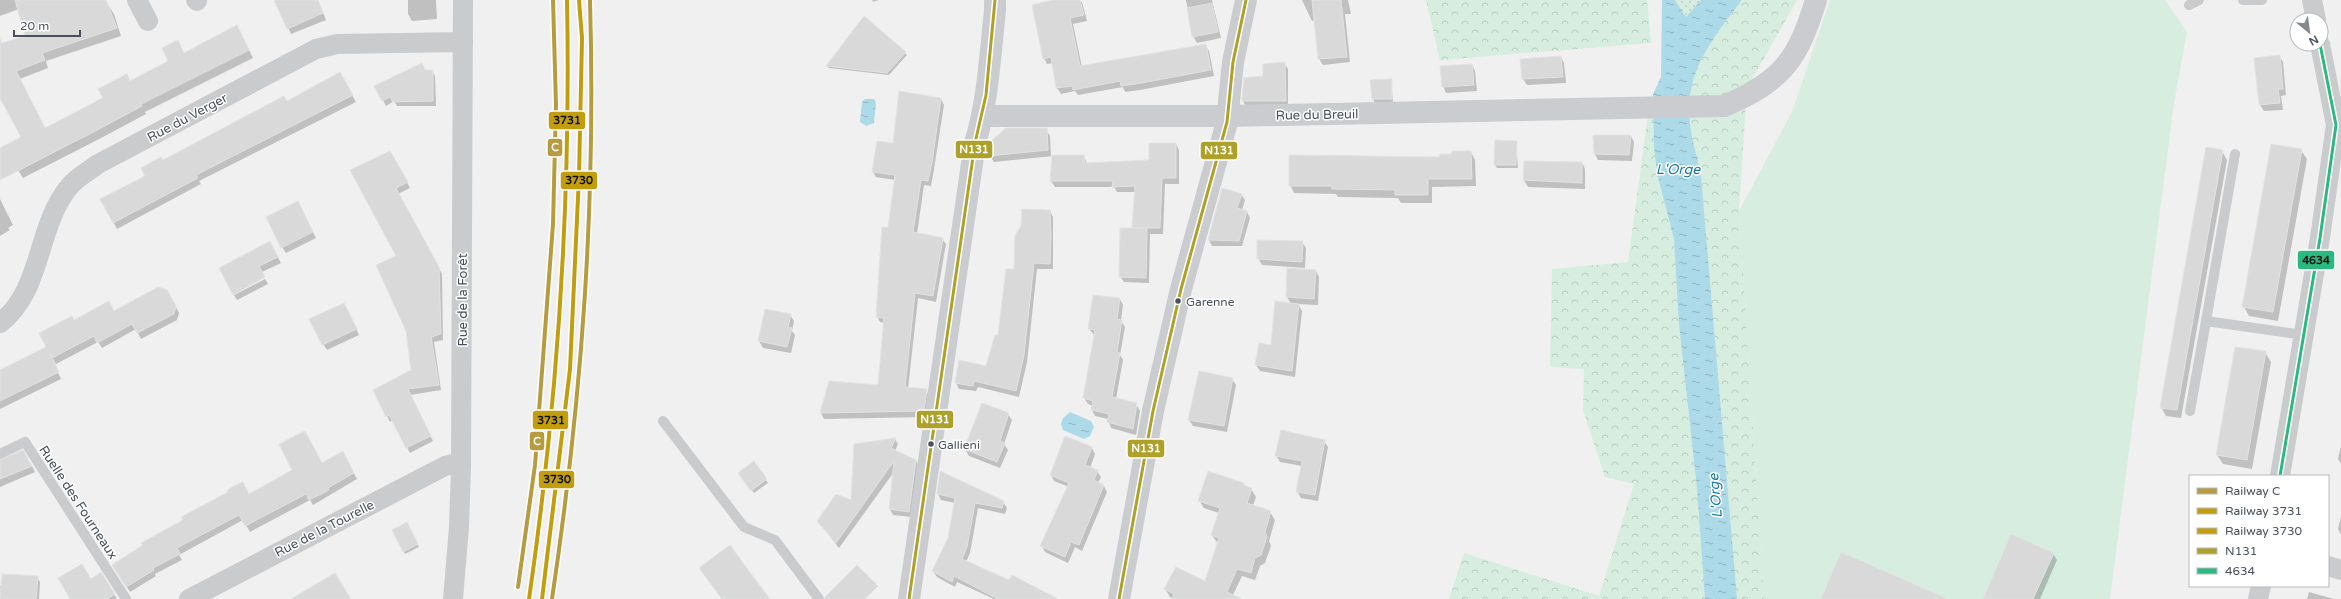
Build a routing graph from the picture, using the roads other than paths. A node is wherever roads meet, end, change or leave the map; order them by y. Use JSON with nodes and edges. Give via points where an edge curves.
{"nodes":[{"id":1,"x":137,"y":0,"type":"edge"},
{"id":2,"x":463,"y":0,"type":"edge"},
{"id":3,"x":995,"y":0,"type":"edge"},
{"id":4,"x":1246,"y":0,"type":"edge"},
{"id":5,"x":1816,"y":0,"type":"edge"},
{"id":6,"x":2199,"y":0,"type":"edge"},
{"id":7,"x":2243,"y":0,"type":"edge"},
{"id":8,"x":2262,"y":0,"type":"edge"},
{"id":9,"x":2312,"y":0,"type":"edge"},
{"id":10,"x":2189,"y":5,"type":"dead end"},
{"id":11,"x":2314,"y":12,"type":"edge"},
{"id":12,"x":148,"y":21,"type":"dead end"},
{"id":13,"x":463,"y":42,"type":"junction"},
{"id":14,"x":2322,"y":52,"type":"edge"},
{"id":15,"x":984,"y":116,"type":"junction"},
{"id":16,"x":1227,"y":116,"type":"junction"},
{"id":17,"x":2235,"y":154,"type":"dead end"},
{"id":18,"x":2206,"y":321,"type":"junction"},
{"id":19,"x":0,"y":323,"type":"edge"},
{"id":20,"x":2304,"y":335,"type":"junction"},
{"id":21,"x":2190,"y":411,"type":"dead end"},
{"id":22,"x":663,"y":421,"type":"dead end"},
{"id":23,"x":0,"y":454,"type":"edge"},
{"id":24,"x":461,"y":466,"type":"junction"},
{"id":25,"x":2280,"y":475,"type":"edge"},
{"id":26,"x":2329,"y":566,"type":"edge"},
{"id":27,"x":2341,"y":570,"type":"edge"},
{"id":28,"x":2261,"y":587,"type":"edge"},
{"id":29,"x":126,"y":599,"type":"edge"},
{"id":30,"x":188,"y":599,"type":"edge"},
{"id":31,"x":453,"y":599,"type":"edge"},
{"id":32,"x":819,"y":599,"type":"edge"},
{"id":33,"x":909,"y":599,"type":"edge"},
{"id":34,"x":1119,"y":599,"type":"edge"},
{"id":35,"x":2258,"y":599,"type":"edge"}],
"edges":[{"from":1,"to":12,"type":"street"},
{"from":2,"to":13,"type":"street","name":"Rue de la Forêt"},
{"from":3,"to":15,"type":"main road"},
{"from":4,"to":16,"type":"main road","via":[[1233,62]]},
{"from":5,"to":16,"type":"main road","name":"Rue du Breuil","via":[[1806,34],[1793,59],[1771,82],[1750,96],[1724,106]]},
{"from":6,"to":10,"type":"lane"},
{"from":7,"to":8,"type":"lane"},
{"from":9,"to":11,"type":"street"},
{"from":13,"to":19,"type":"street","name":"Rue du Verger","via":[[337,44],[316,49],[98,164],[69,187],[53,214],[24,295],[10,315]]},
{"from":13,"to":24,"type":"street","name":"Rue de la Forêt"},
{"from":14,"to":20,"type":"street","via":[[2336,125]]},
{"from":15,"to":16,"type":"main road","name":"Rue du Breuil"},
{"from":15,"to":33,"type":"main road","via":[[975,143]]},
{"from":16,"to":34,"type":"main road","via":[[1181,289],[1153,411]]},
{"from":17,"to":18,"type":"lane"},
{"from":18,"to":20,"type":"lane"},
{"from":18,"to":21,"type":"lane"},
{"from":20,"to":25,"type":"street"},
{"from":22,"to":32,"type":"lane","via":[[744,527],[775,540]]},
{"from":23,"to":29,"type":"lane","name":"Ruelle des Fourneaux","via":[[25,442]]},
{"from":24,"to":30,"type":"street","name":"Rue de la Tourelle","via":[[445,466]]},
{"from":24,"to":31,"type":"street","name":"Rue de la Forêt"},
{"from":26,"to":27,"type":"street"},
{"from":28,"to":35,"type":"street"}]}
